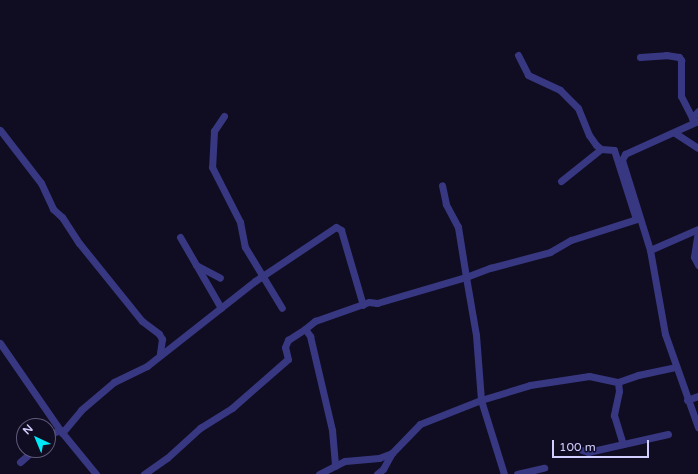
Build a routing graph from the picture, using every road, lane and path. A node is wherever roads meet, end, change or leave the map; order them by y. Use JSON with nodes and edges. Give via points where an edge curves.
{"nodes":[{"id":1,"x":518,"y":55,"type":"dead end"},
{"id":2,"x":640,"y":57,"type":"dead end"},
{"id":3,"x":698,"y":111,"type":"edge"},
{"id":4,"x":224,"y":116,"type":"dead end"},
{"id":5,"x":694,"y":121,"type":"edge"},
{"id":6,"x":0,"y":130,"type":"edge"},
{"id":7,"x":675,"y":132,"type":"junction"},
{"id":8,"x":698,"y":148,"type":"edge"},
{"id":9,"x":601,"y":149,"type":"junction"},
{"id":10,"x":561,"y":181,"type":"dead end"},
{"id":11,"x":442,"y":185,"type":"dead end"},
{"id":12,"x":638,"y":218,"type":"junction"},
{"id":13,"x":698,"y":230,"type":"edge"},
{"id":14,"x":180,"y":237,"type":"dead end"},
{"id":15,"x":650,"y":250,"type":"junction"},
{"id":16,"x":698,"y":264,"type":"edge"},
{"id":17,"x":196,"y":265,"type":"junction"},
{"id":18,"x":262,"y":277,"type":"junction"},
{"id":19,"x":466,"y":277,"type":"junction"},
{"id":20,"x":220,"y":278,"type":"dead end"},
{"id":21,"x":363,"y":305,"type":"junction"},
{"id":22,"x":221,"y":308,"type":"junction"},
{"id":23,"x":282,"y":308,"type":"dead end"},
{"id":24,"x":305,"y":329,"type":"junction"},
{"id":25,"x":0,"y":343,"type":"edge"},
{"id":26,"x":160,"y":354,"type":"junction"},
{"id":27,"x":676,"y":367,"type":"junction"},
{"id":28,"x":618,"y":382,"type":"junction"},
{"id":29,"x":698,"y":396,"type":"edge"},
{"id":30,"x":481,"y":400,"type":"junction"},
{"id":31,"x":687,"y":400,"type":"junction"},
{"id":32,"x":698,"y":427,"type":"edge"},
{"id":33,"x":61,"y":431,"type":"junction"},
{"id":34,"x":56,"y":433,"type":"edge"},
{"id":35,"x":668,"y":434,"type":"dead end"},
{"id":36,"x":623,"y":444,"type":"junction"},
{"id":37,"x":582,"y":450,"type":"dead end"},
{"id":38,"x":392,"y":453,"type":"junction"},
{"id":39,"x":25,"y":458,"type":"edge"},
{"id":40,"x":20,"y":462,"type":"dead end"},
{"id":41,"x":335,"y":466,"type":"junction"},
{"id":42,"x":544,"y":468,"type":"dead end"},
{"id":43,"x":386,"y":471,"type":"edge"},
{"id":44,"x":96,"y":474,"type":"edge"},
{"id":45,"x":144,"y":474,"type":"edge"},
{"id":46,"x":319,"y":474,"type":"edge"},
{"id":47,"x":377,"y":474,"type":"edge"},
{"id":48,"x":504,"y":474,"type":"edge"},
{"id":49,"x":517,"y":474,"type":"edge"}],
"edges":[{"from":1,"to":9,"type":"street","via":[[528,75],[560,90],[578,108],[591,140]]},
{"from":2,"to":5,"type":"street","via":[[679,57],[679,86]]},
{"from":3,"to":5,"type":"street"},
{"from":4,"to":18,"type":"street","via":[[214,131],[212,167],[240,222],[242,241]]},
{"from":5,"to":7,"type":"street"},
{"from":6,"to":26,"type":"street","via":[[41,183],[53,209],[62,217],[78,243],[142,321],[159,334],[162,339]]},
{"from":7,"to":8,"type":"street"},
{"from":7,"to":12,"type":"street","via":[[623,156]]},
{"from":9,"to":10,"type":"street"},
{"from":9,"to":12,"type":"street","via":[[614,150]]},
{"from":11,"to":19,"type":"street","via":[[446,204],[458,227]]},
{"from":12,"to":15,"type":"street"},
{"from":12,"to":19,"type":"street","via":[[571,240],[550,252]]},
{"from":13,"to":15,"type":"street"},
{"from":13,"to":16,"type":"street","via":[[694,243],[694,257]]},
{"from":14,"to":17,"type":"street"},
{"from":15,"to":27,"type":"street","via":[[665,334]]},
{"from":17,"to":20,"type":"street"},
{"from":17,"to":22,"type":"street"},
{"from":18,"to":21,"type":"street","via":[[332,229],[339,227]]},
{"from":18,"to":22,"type":"street"},
{"from":18,"to":23,"type":"street"},
{"from":19,"to":21,"type":"street"},
{"from":19,"to":30,"type":"street","via":[[476,335]]},
{"from":21,"to":24,"type":"street","via":[[315,322]]},
{"from":22,"to":26,"type":"street"},
{"from":24,"to":41,"type":"street","via":[[310,336],[332,430]]},
{"from":24,"to":45,"type":"street","via":[[288,340],[285,347],[288,359],[232,408],[200,428],[167,458]]},
{"from":25,"to":33,"type":"street"},
{"from":26,"to":33,"type":"street","via":[[147,366],[114,382]]},
{"from":27,"to":28,"type":"street"},
{"from":27,"to":31,"type":"street"},
{"from":28,"to":30,"type":"street","via":[[583,376],[521,387]]},
{"from":28,"to":36,"type":"street","via":[[619,391],[614,415]]},
{"from":29,"to":31,"type":"street"},
{"from":30,"to":38,"type":"street","via":[[420,424]]},
{"from":30,"to":48,"type":"street"},
{"from":31,"to":32,"type":"street"},
{"from":33,"to":34,"type":"street"},
{"from":33,"to":44,"type":"street"},
{"from":35,"to":36,"type":"street"},
{"from":36,"to":37,"type":"street","via":[[588,452]]},
{"from":38,"to":41,"type":"street","via":[[379,458],[345,460]]},
{"from":38,"to":43,"type":"street"},
{"from":39,"to":40,"type":"street"},
{"from":41,"to":46,"type":"street"},
{"from":42,"to":49,"type":"street"},
{"from":43,"to":47,"type":"street"}]}
